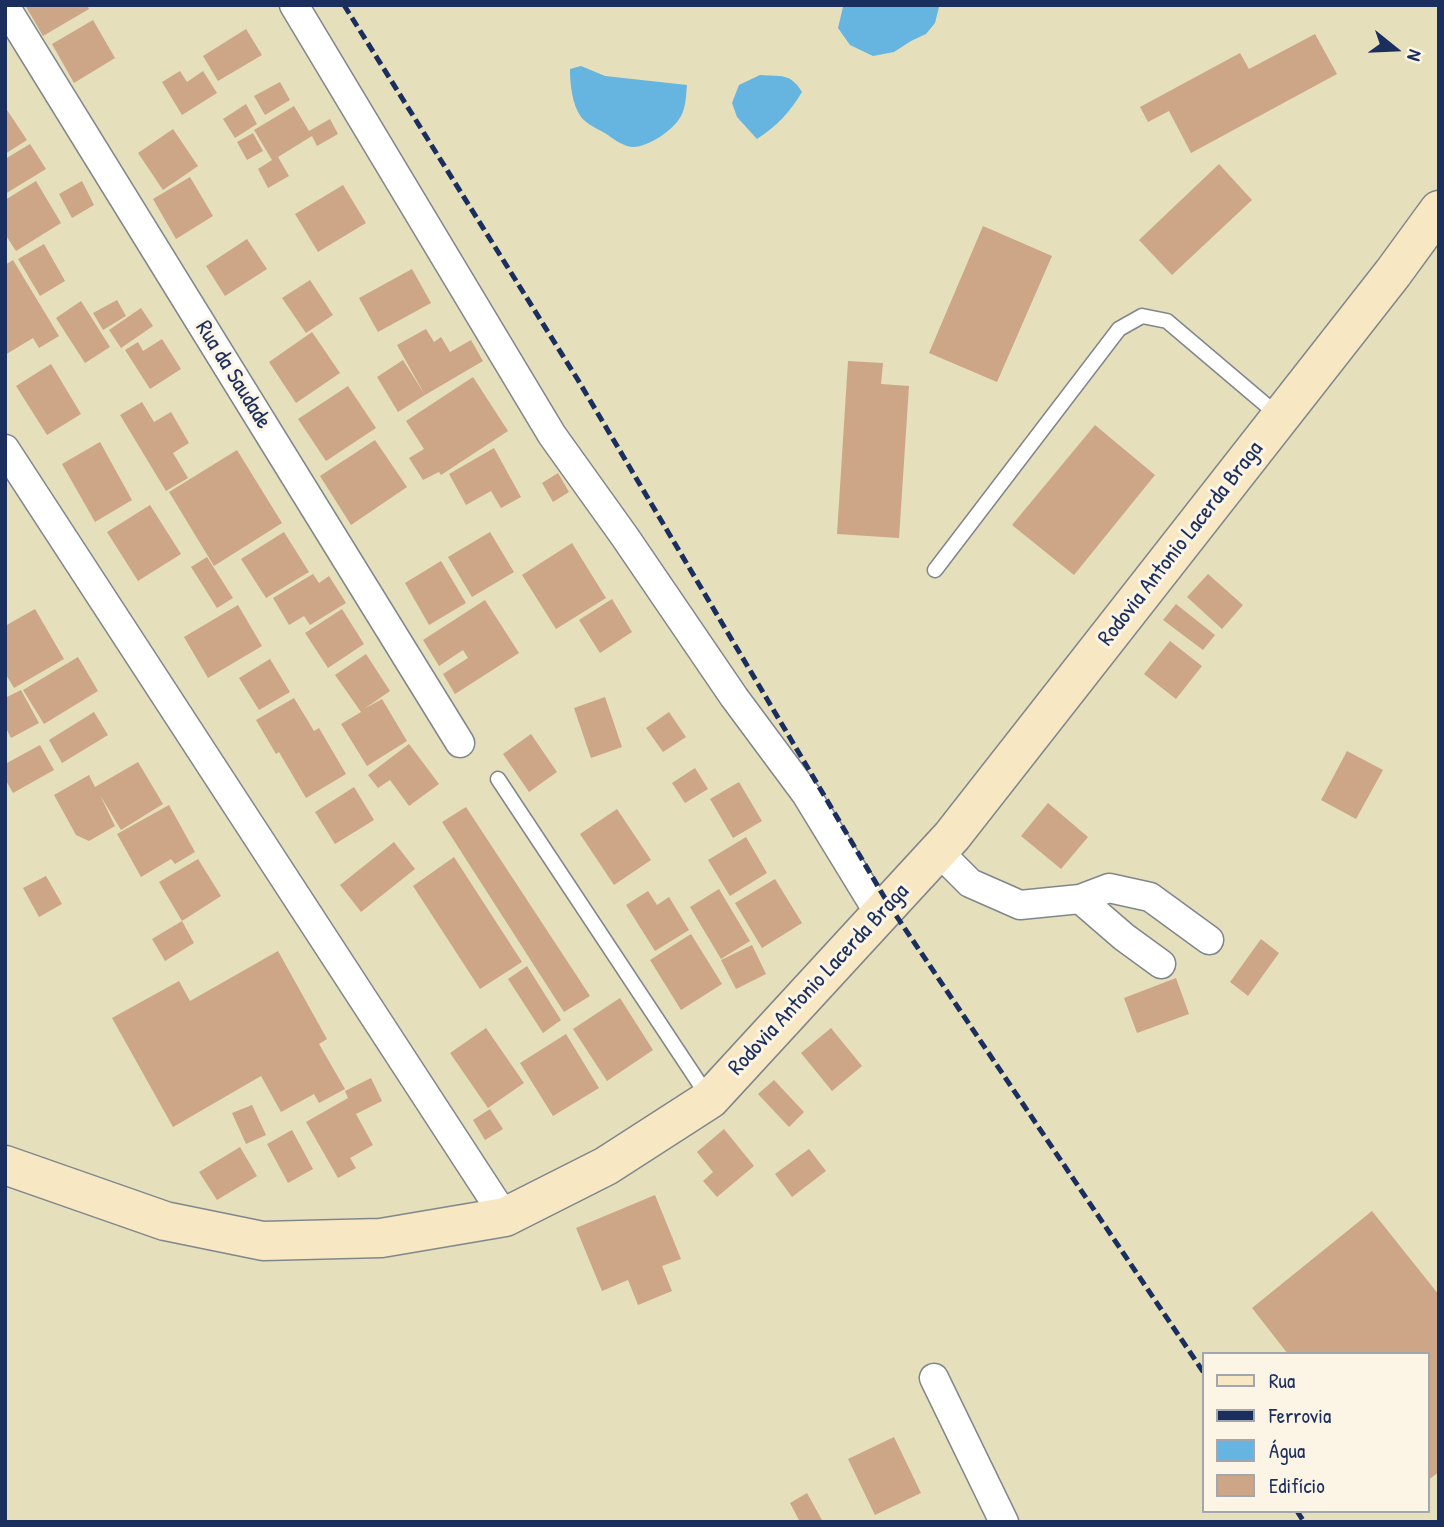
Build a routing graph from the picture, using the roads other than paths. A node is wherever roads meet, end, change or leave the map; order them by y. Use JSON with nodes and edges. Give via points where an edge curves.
{"nodes":[{"id":1,"x":294,"y":5,"type":"edge"},
{"id":2,"x":5,"y":6,"type":"edge"},
{"id":3,"x":1439,"y":210,"type":"edge"},
{"id":4,"x":1439,"y":254,"type":"edge"},
{"id":5,"x":1393,"y":273,"type":"junction"},
{"id":6,"x":1280,"y":417,"type":"junction"},
{"id":7,"x":5,"y":449,"type":"edge"},
{"id":8,"x":935,"y":570,"type":"dead end"},
{"id":9,"x":460,"y":743,"type":"dead end"},
{"id":10,"x":498,"y":779,"type":"dead end"},
{"id":11,"x":938,"y":851,"type":"junction"},
{"id":12,"x":1080,"y":899,"type":"junction"},
{"id":13,"x":880,"y":915,"type":"junction"},
{"id":14,"x":1209,"y":940,"type":"dead end"},
{"id":15,"x":1161,"y":964,"type":"dead end"},
{"id":16,"x":710,"y":1099,"type":"junction"},
{"id":17,"x":5,"y":1165,"type":"edge"},
{"id":18,"x":505,"y":1217,"type":"junction"},
{"id":19,"x":934,"y":1378,"type":"dead end"},
{"id":20,"x":1004,"y":1522,"type":"edge"}],
"edges":[{"from":1,"to":13,"type":"street","via":[[552,435],[806,794]]},
{"from":2,"to":9,"type":"street","name":"Rua da Saudade"},
{"from":3,"to":5,"type":"main road","name":"Rodovia Antonio Lacerda Braga"},
{"from":4,"to":5,"type":"main road","name":"Rodovia Antonio Lacerda Braga"},
{"from":5,"to":6,"type":"main road","name":"Rodovia Antonio Lacerda Braga"},
{"from":6,"to":8,"type":"lane","via":[[1167,321],[1142,316],[1119,329]]},
{"from":6,"to":11,"type":"main road","name":"Rodovia Antonio Lacerda Braga"},
{"from":7,"to":18,"type":"street"},
{"from":10,"to":16,"type":"lane"},
{"from":11,"to":12,"type":"street","via":[[970,883],[1020,905]]},
{"from":11,"to":13,"type":"main road","name":"Rodovia Antonio Lacerda Braga"},
{"from":12,"to":14,"type":"street","via":[[1109,888],[1150,897]]},
{"from":12,"to":15,"type":"street"},
{"from":13,"to":16,"type":"main road","name":"Rodovia Antonio Lacerda Braga"},
{"from":16,"to":18,"type":"main road","name":"Rodovia Antonio Lacerda Braga","via":[[606,1166]]},
{"from":17,"to":18,"type":"main road","name":"Rodovia Antonio Lacerda Braga","via":[[165,1221],[263,1241],[382,1238]]},
{"from":19,"to":20,"type":"street"}]}
